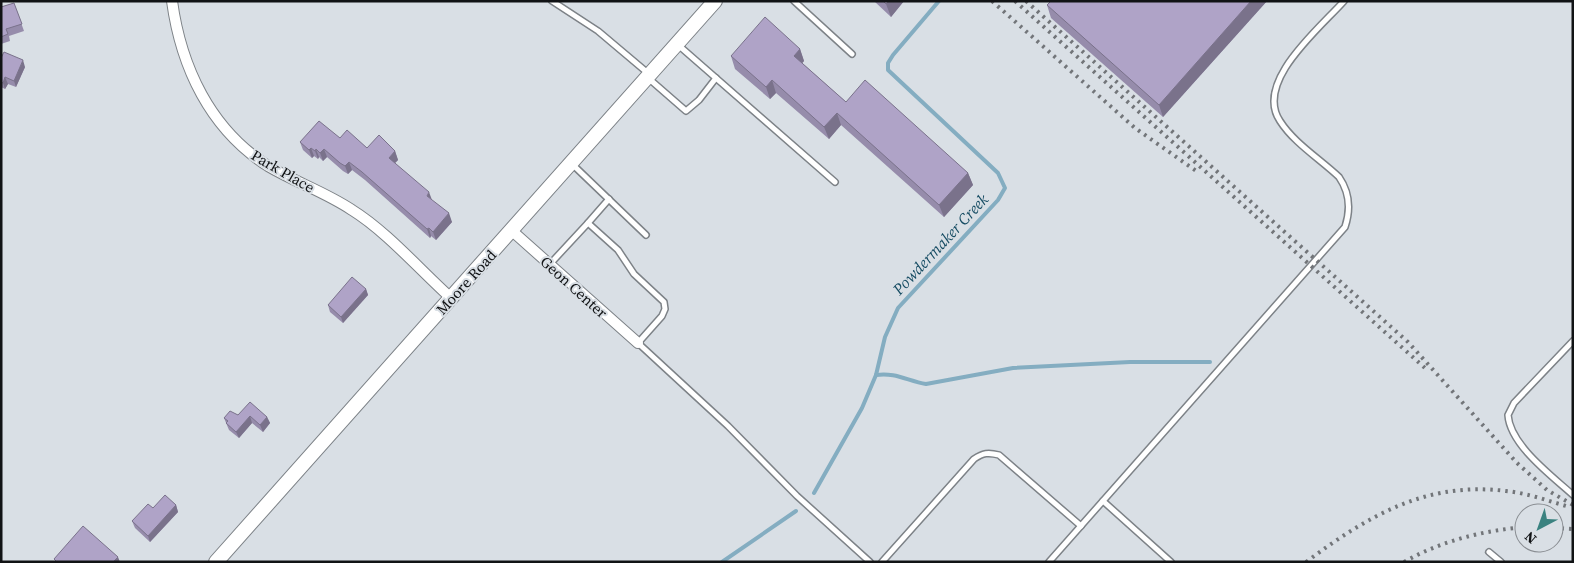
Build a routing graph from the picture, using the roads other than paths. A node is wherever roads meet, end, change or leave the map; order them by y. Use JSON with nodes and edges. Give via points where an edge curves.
{"nodes":[{"id":1,"x":172,"y":1,"type":"edge"},
{"id":2,"x":552,"y":1,"type":"edge"},
{"id":3,"x":715,"y":1,"type":"edge"},
{"id":4,"x":794,"y":1,"type":"edge"},
{"id":5,"x":1344,"y":1,"type":"edge"},
{"id":6,"x":676,"y":44,"type":"junction"},
{"id":7,"x":852,"y":54,"type":"dead end"},
{"id":8,"x":648,"y":75,"type":"junction"},
{"id":9,"x":716,"y":78,"type":"junction"},
{"id":10,"x":571,"y":163,"type":"junction"},
{"id":11,"x":835,"y":182,"type":"dead end"},
{"id":12,"x":609,"y":198,"type":"junction"},
{"id":13,"x":588,"y":223,"type":"junction"},
{"id":14,"x":511,"y":230,"type":"junction"},
{"id":15,"x":646,"y":235,"type":"dead end"},
{"id":16,"x":550,"y":265,"type":"junction"},
{"id":17,"x":451,"y":298,"type":"junction"},
{"id":18,"x":1573,"y":342,"type":"edge"},
{"id":19,"x":638,"y":343,"type":"junction"},
{"id":20,"x":1573,"y":495,"type":"edge"},
{"id":21,"x":1103,"y":501,"type":"junction"},
{"id":22,"x":1081,"y":526,"type":"junction"},
{"id":23,"x":1489,"y":552,"type":"dead end"},
{"id":24,"x":216,"y":562,"type":"edge"},
{"id":25,"x":870,"y":562,"type":"edge"},
{"id":26,"x":882,"y":562,"type":"edge"},
{"id":27,"x":1049,"y":562,"type":"edge"},
{"id":28,"x":1171,"y":562,"type":"edge"},
{"id":29,"x":1501,"y":562,"type":"edge"}],
"edges":[{"from":1,"to":17,"type":"street","name":"Park Place","via":[[188,69],[220,123],[267,165],[354,211]]},
{"from":2,"to":8,"type":"lane","via":[[598,31]]},
{"from":3,"to":6,"type":"street","name":"Moore Road"},
{"from":4,"to":7,"type":"lane"},
{"from":5,"to":21,"type":"lane","via":[[1286,66],[1277,80],[1274,95],[1276,115],[1284,127],[1344,184],[1349,210],[1345,227]]},
{"from":6,"to":8,"type":"street","name":"Moore Road"},
{"from":6,"to":9,"type":"lane"},
{"from":8,"to":9,"type":"lane","via":[[686,111]]},
{"from":8,"to":10,"type":"street","name":"Moore Road"},
{"from":9,"to":11,"type":"lane"},
{"from":10,"to":12,"type":"lane"},
{"from":10,"to":14,"type":"street","name":"Moore Road"},
{"from":12,"to":13,"type":"lane"},
{"from":12,"to":15,"type":"lane"},
{"from":13,"to":16,"type":"lane"},
{"from":13,"to":19,"type":"lane","via":[[618,250],[634,274],[664,302],[662,316]]},
{"from":14,"to":16,"type":"street","name":"Geon Center"},
{"from":14,"to":17,"type":"street","name":"Moore Road"},
{"from":16,"to":19,"type":"street","name":"Geon Center"},
{"from":17,"to":24,"type":"street","name":"Moore Road"},
{"from":18,"to":20,"type":"lane","via":[[1514,403],[1508,415],[1511,430],[1523,446]]},
{"from":19,"to":25,"type":"lane"},
{"from":21,"to":22,"type":"lane"},
{"from":21,"to":28,"type":"lane"},
{"from":22,"to":26,"type":"lane","via":[[999,455],[982,453]]},
{"from":22,"to":27,"type":"lane"},
{"from":23,"to":29,"type":"lane"}]}
